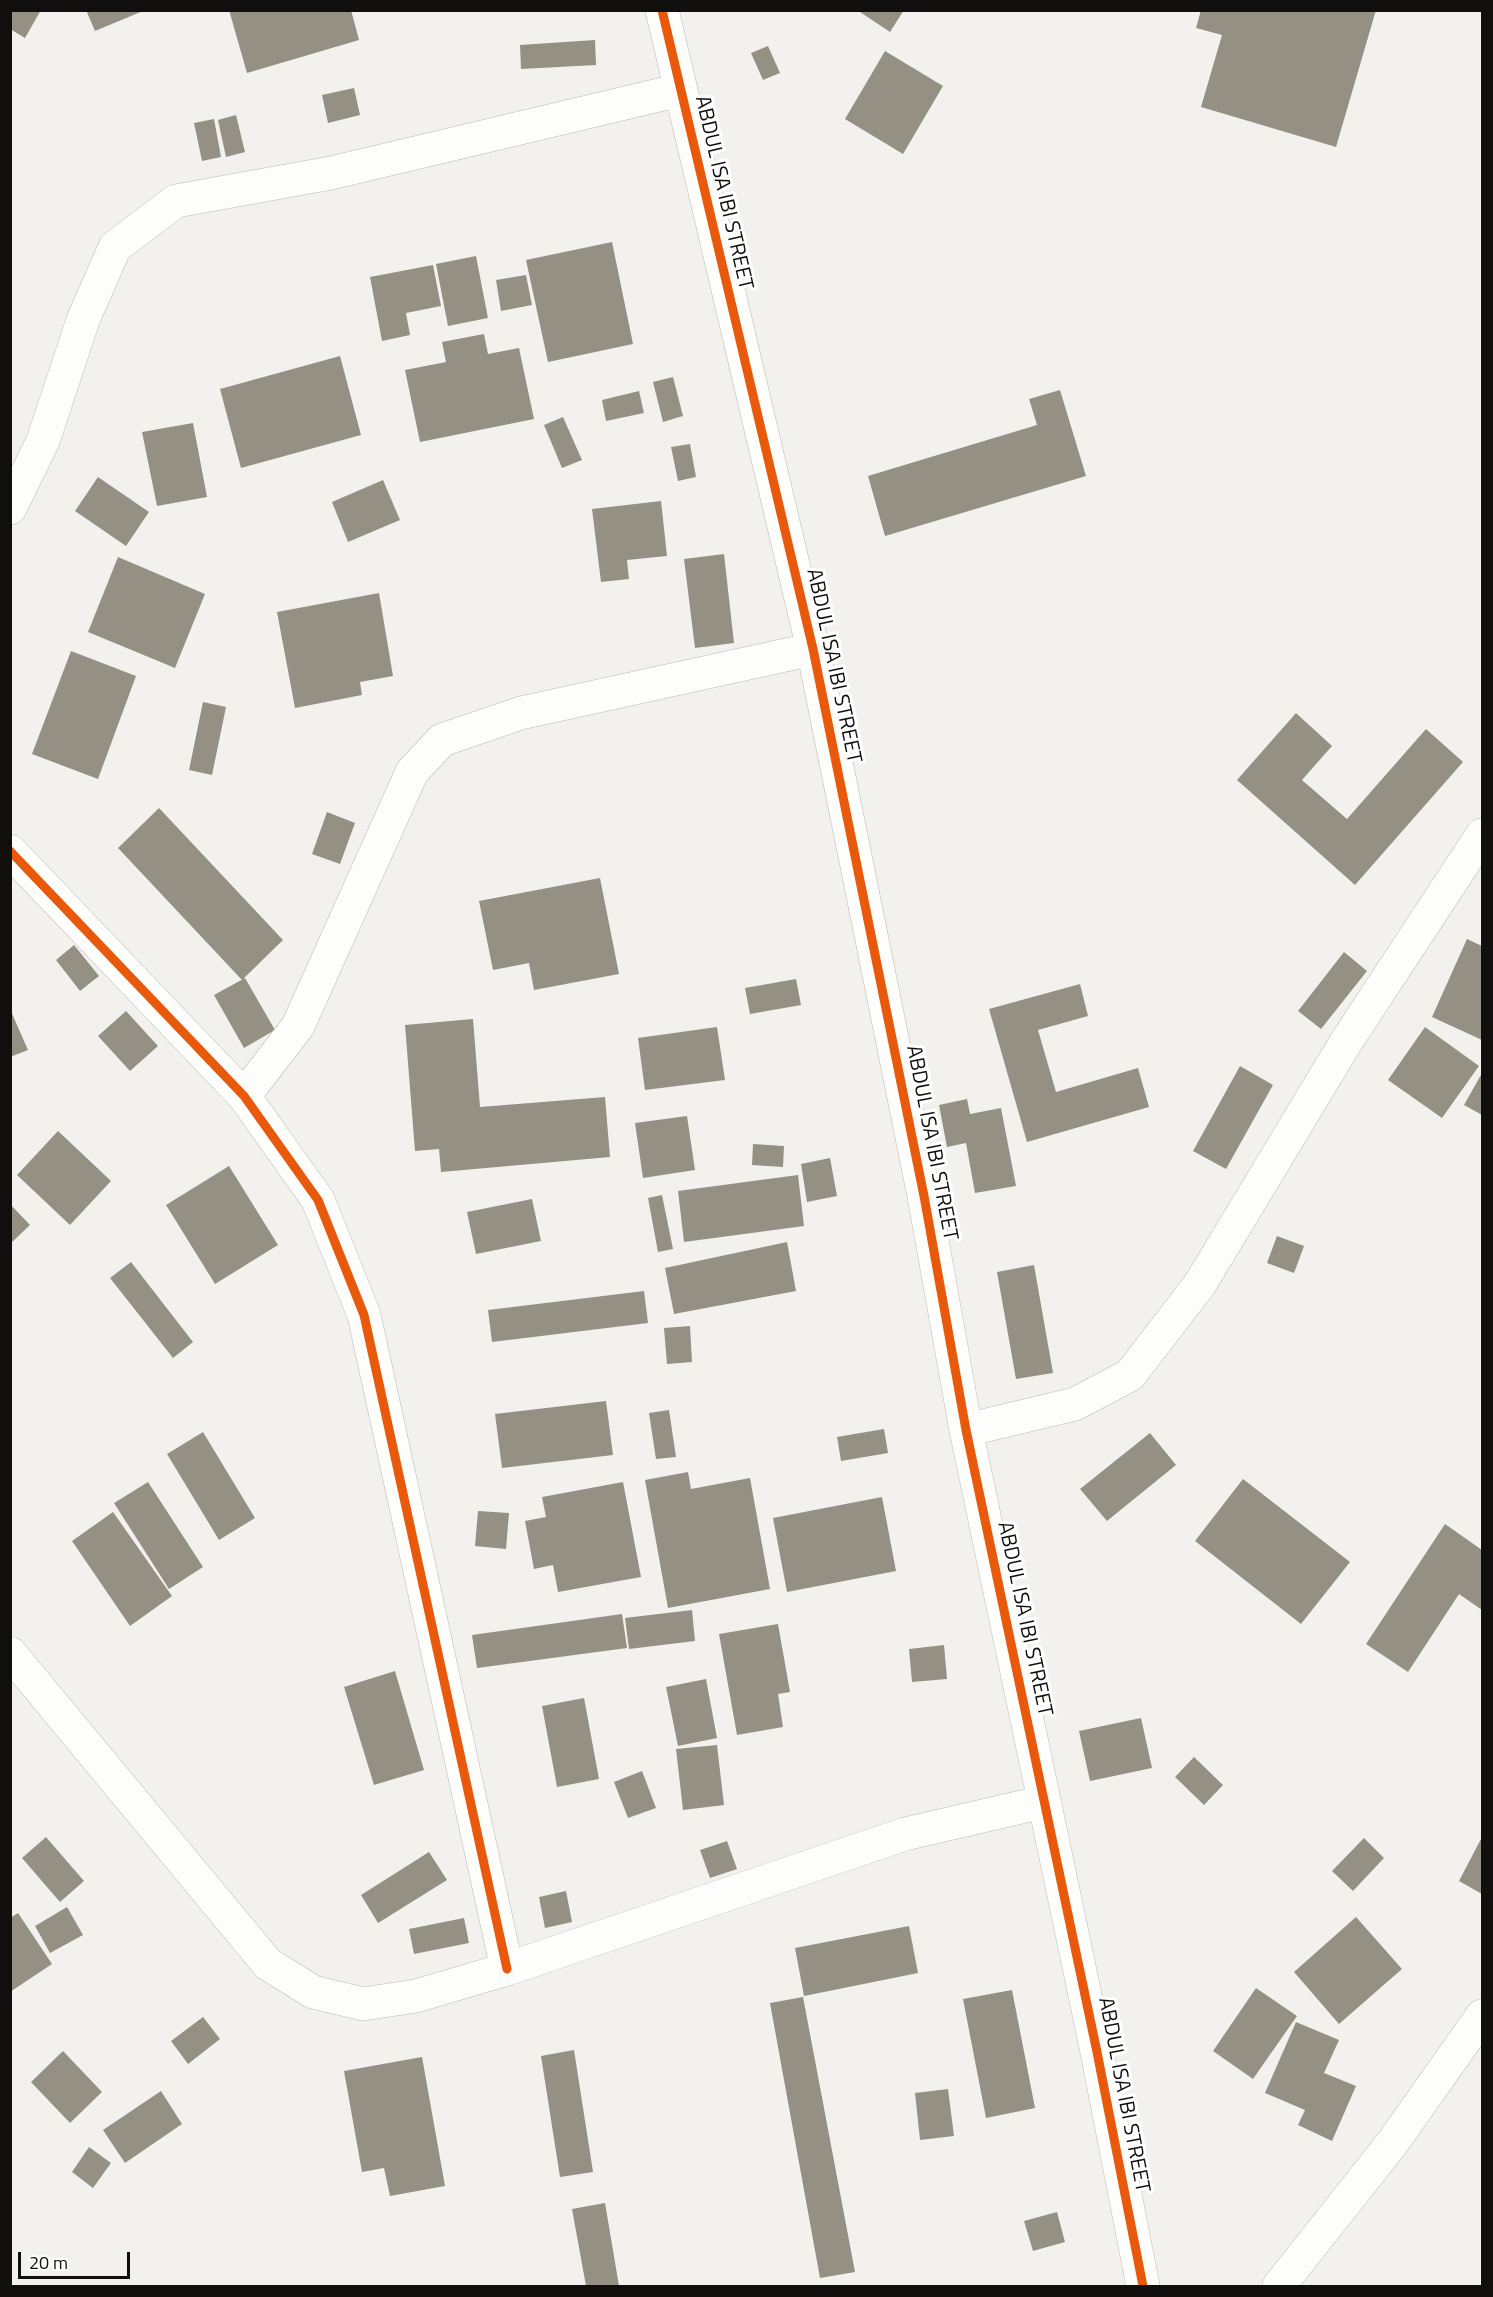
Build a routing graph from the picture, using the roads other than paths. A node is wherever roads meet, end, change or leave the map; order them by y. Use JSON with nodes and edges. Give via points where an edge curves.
{"nodes":[{"id":1,"x":662,"y":10,"type":"edge"},
{"id":2,"x":680,"y":90,"type":"junction"},
{"id":3,"x":10,"y":508,"type":"edge"},
{"id":4,"x":813,"y":649,"type":"junction"},
{"id":5,"x":1482,"y":835,"type":"edge"},
{"id":6,"x":10,"y":852,"type":"edge"},
{"id":7,"x":244,"y":1096,"type":"junction"},
{"id":8,"x":966,"y":1430,"type":"junction"},
{"id":9,"x":10,"y":1653,"type":"edge"},
{"id":10,"x":1043,"y":1802,"type":"junction"},
{"id":11,"x":507,"y":1969,"type":"junction"},
{"id":12,"x":1482,"y":2016,"type":"edge"},
{"id":13,"x":1143,"y":2286,"type":"edge"},
{"id":14,"x":1280,"y":2286,"type":"edge"}],
"edges":[{"from":1,"to":2,"type":"street","name":"ABDUL ISA IBI STREET"},
{"from":2,"to":3,"type":"street","via":[[331,173],[176,201],[115,247],[83,320],[43,441]]},
{"from":2,"to":4,"type":"street","name":"ABDUL ISA IBI STREET"},
{"from":4,"to":7,"type":"street","via":[[522,713],[442,740],[412,772],[298,1026]]},
{"from":4,"to":8,"type":"street","name":"ABDUL ISA IBI STREET","via":[[922,1184]]},
{"from":5,"to":8,"type":"street","via":[[1346,1042],[1200,1284],[1130,1375],[1075,1404]]},
{"from":6,"to":7,"type":"street"},
{"from":7,"to":11,"type":"street","via":[[318,1200],[364,1315]]},
{"from":8,"to":10,"type":"street","name":"ABDUL ISA IBI STREET"},
{"from":9,"to":11,"type":"street","via":[[268,1964],[313,1992],[363,2004],[416,1996]]},
{"from":10,"to":11,"type":"street","via":[[905,1834]]},
{"from":10,"to":13,"type":"street","name":"ABDUL ISA IBI STREET"},
{"from":12,"to":14,"type":"street","via":[[1393,2142]]}]}
